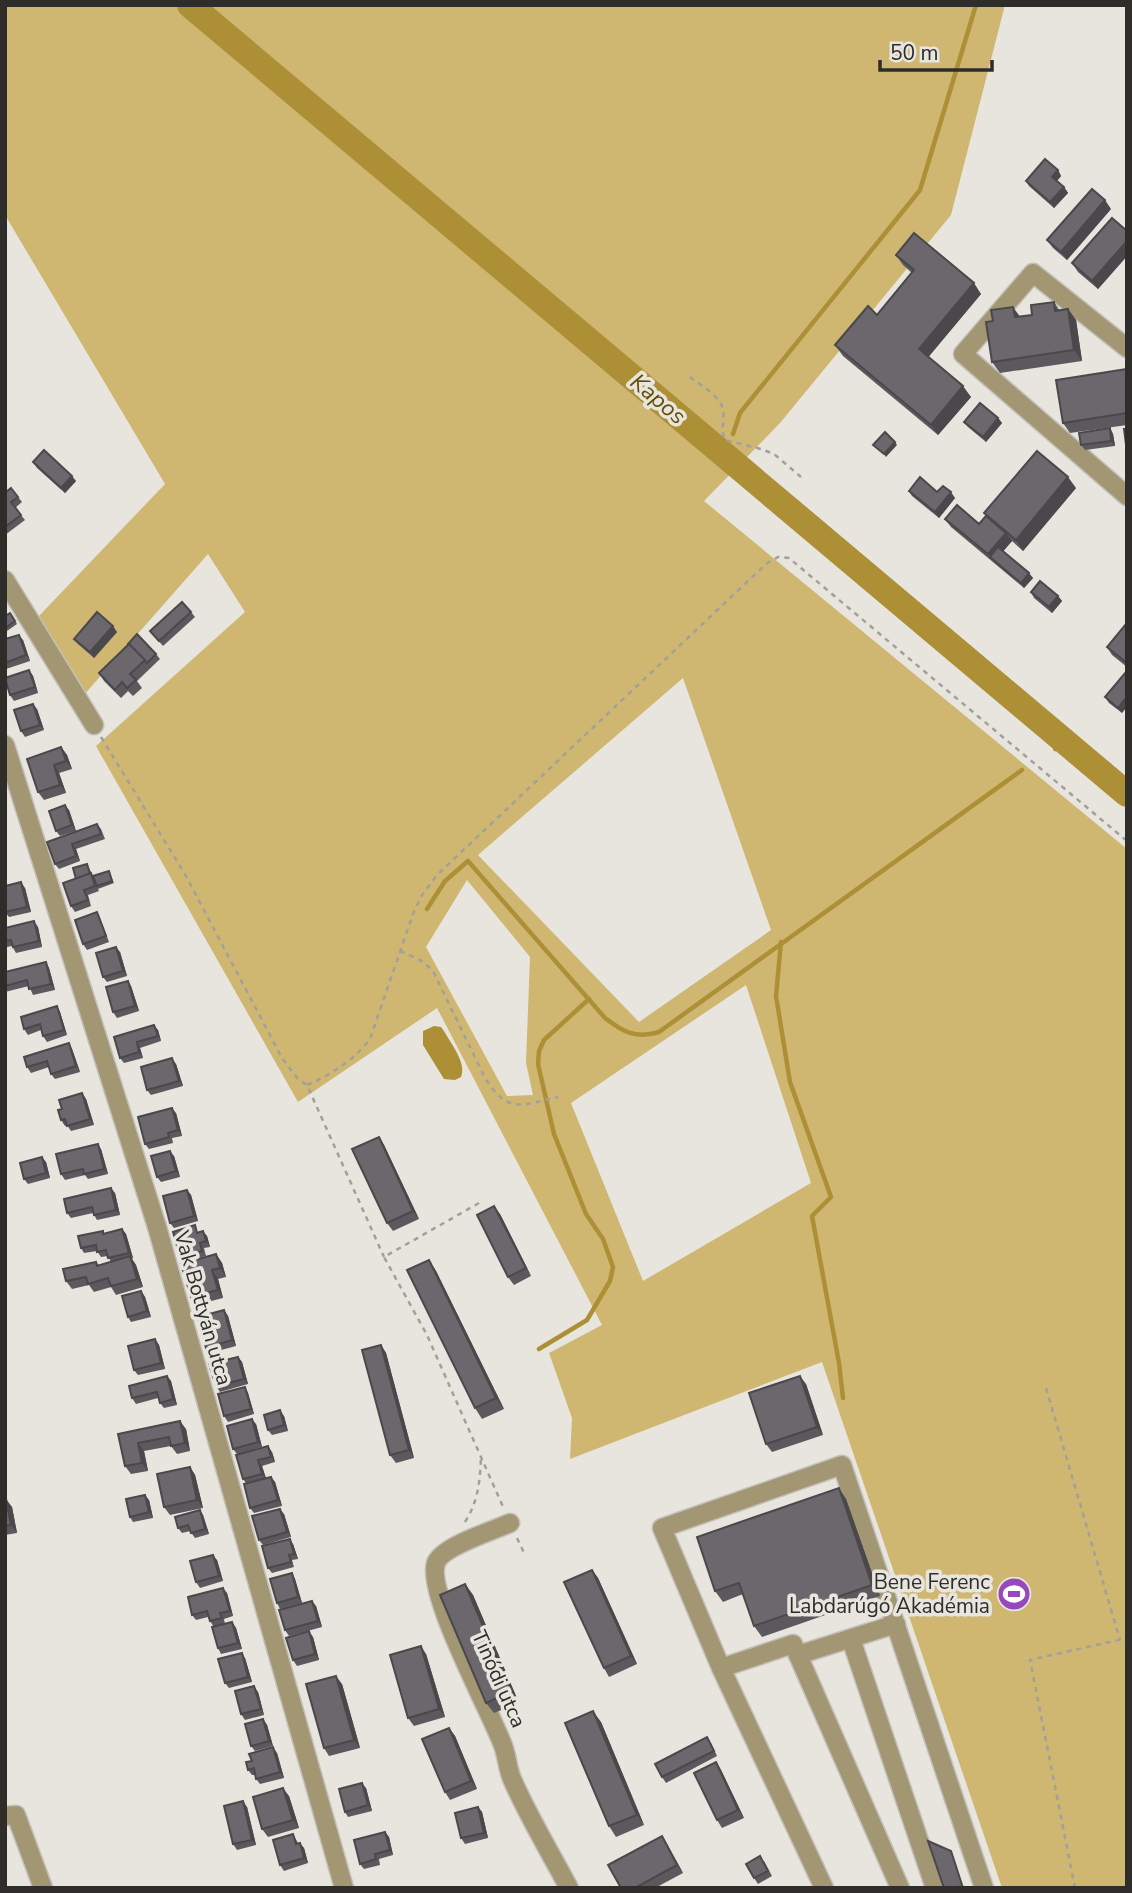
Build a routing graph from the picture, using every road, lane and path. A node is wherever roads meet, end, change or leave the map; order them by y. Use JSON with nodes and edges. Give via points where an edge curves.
{"nodes":[{"id":1,"x":1127,"y":348,"type":"edge"},
{"id":2,"x":690,"y":377,"type":"dead end"},
{"id":3,"x":801,"y":477,"type":"dead end"},
{"id":4,"x":1127,"y":496,"type":"edge"},
{"id":5,"x":5,"y":580,"type":"edge"},
{"id":6,"x":94,"y":725,"type":"joint"},
{"id":7,"x":5,"y":745,"type":"edge"},
{"id":8,"x":1127,"y":841,"type":"edge"},
{"id":9,"x":400,"y":951,"type":"junction"},
{"id":10,"x":307,"y":1085,"type":"junction"},
{"id":11,"x":558,"y":1097,"type":"dead end"},
{"id":12,"x":479,"y":1203,"type":"dead end"},
{"id":13,"x":384,"y":1256,"type":"junction"},
{"id":14,"x":1046,"y":1388,"type":"dead end"},
{"id":15,"x":481,"y":1455,"type":"junction"},
{"id":16,"x":510,"y":1523,"type":"junction"},
{"id":17,"x":450,"y":1549,"type":"junction"},
{"id":18,"x":524,"y":1555,"type":"dead end"},
{"id":19,"x":896,"y":1624,"type":"junction"},
{"id":20,"x":1127,"y":1638,"type":"edge"},
{"id":21,"x":851,"y":1639,"type":"junction"},
{"id":22,"x":1120,"y":1640,"type":"junction"},
{"id":23,"x":797,"y":1655,"type":"junction"},
{"id":24,"x":721,"y":1668,"type":"junction"},
{"id":25,"x":5,"y":1816,"type":"edge"},
{"id":26,"x":43,"y":1888,"type":"edge"},
{"id":27,"x":344,"y":1888,"type":"edge"},
{"id":28,"x":569,"y":1888,"type":"edge"},
{"id":29,"x":824,"y":1888,"type":"edge"},
{"id":30,"x":900,"y":1888,"type":"edge"},
{"id":31,"x":934,"y":1888,"type":"edge"},
{"id":32,"x":984,"y":1888,"type":"edge"},
{"id":33,"x":1075,"y":1888,"type":"edge"}],
"edges":[{"from":1,"to":4,"type":"street","via":[[1033,273],[963,354]]},
{"from":2,"to":3,"type":"path","via":[[718,399],[725,440],[774,454]]},
{"from":5,"to":6,"type":"street"},
{"from":6,"to":10,"type":"path","via":[[192,886],[282,1058]]},
{"from":7,"to":27,"type":"street","name":"Vak Bottyán utca","via":[[157,1227]]},
{"from":8,"to":9,"type":"path","via":[[789,558],[778,557],[437,875],[422,894]]},
{"from":9,"to":10,"type":"path","via":[[370,1039],[358,1055]]},
{"from":9,"to":11,"type":"path","via":[[433,971],[495,1094],[506,1103],[521,1105]]},
{"from":10,"to":13,"type":"path"},
{"from":12,"to":13,"type":"path"},
{"from":13,"to":15,"type":"path","via":[[427,1335]]},
{"from":14,"to":22,"type":"path"},
{"from":15,"to":16,"type":"path"},
{"from":15,"to":17,"type":"path","via":[[473,1509]]},
{"from":16,"to":17,"type":"street"},
{"from":16,"to":18,"type":"path"},
{"from":17,"to":28,"type":"street","name":"Tinódi utca","via":[[436,1562],[438,1592],[504,1745],[511,1777]]},
{"from":19,"to":21,"type":"street"},
{"from":19,"to":24,"type":"street","via":[[842,1465],[662,1528]]},
{"from":19,"to":32,"type":"street"},
{"from":20,"to":22,"type":"path"},
{"from":21,"to":23,"type":"street"},
{"from":21,"to":31,"type":"street"},
{"from":22,"to":33,"type":"path","via":[[1031,1660]]},
{"from":23,"to":24,"type":"street","via":[[793,1644]]},
{"from":23,"to":30,"type":"street"},
{"from":24,"to":29,"type":"street"},
{"from":25,"to":26,"type":"street","via":[[16,1815]]}]}
